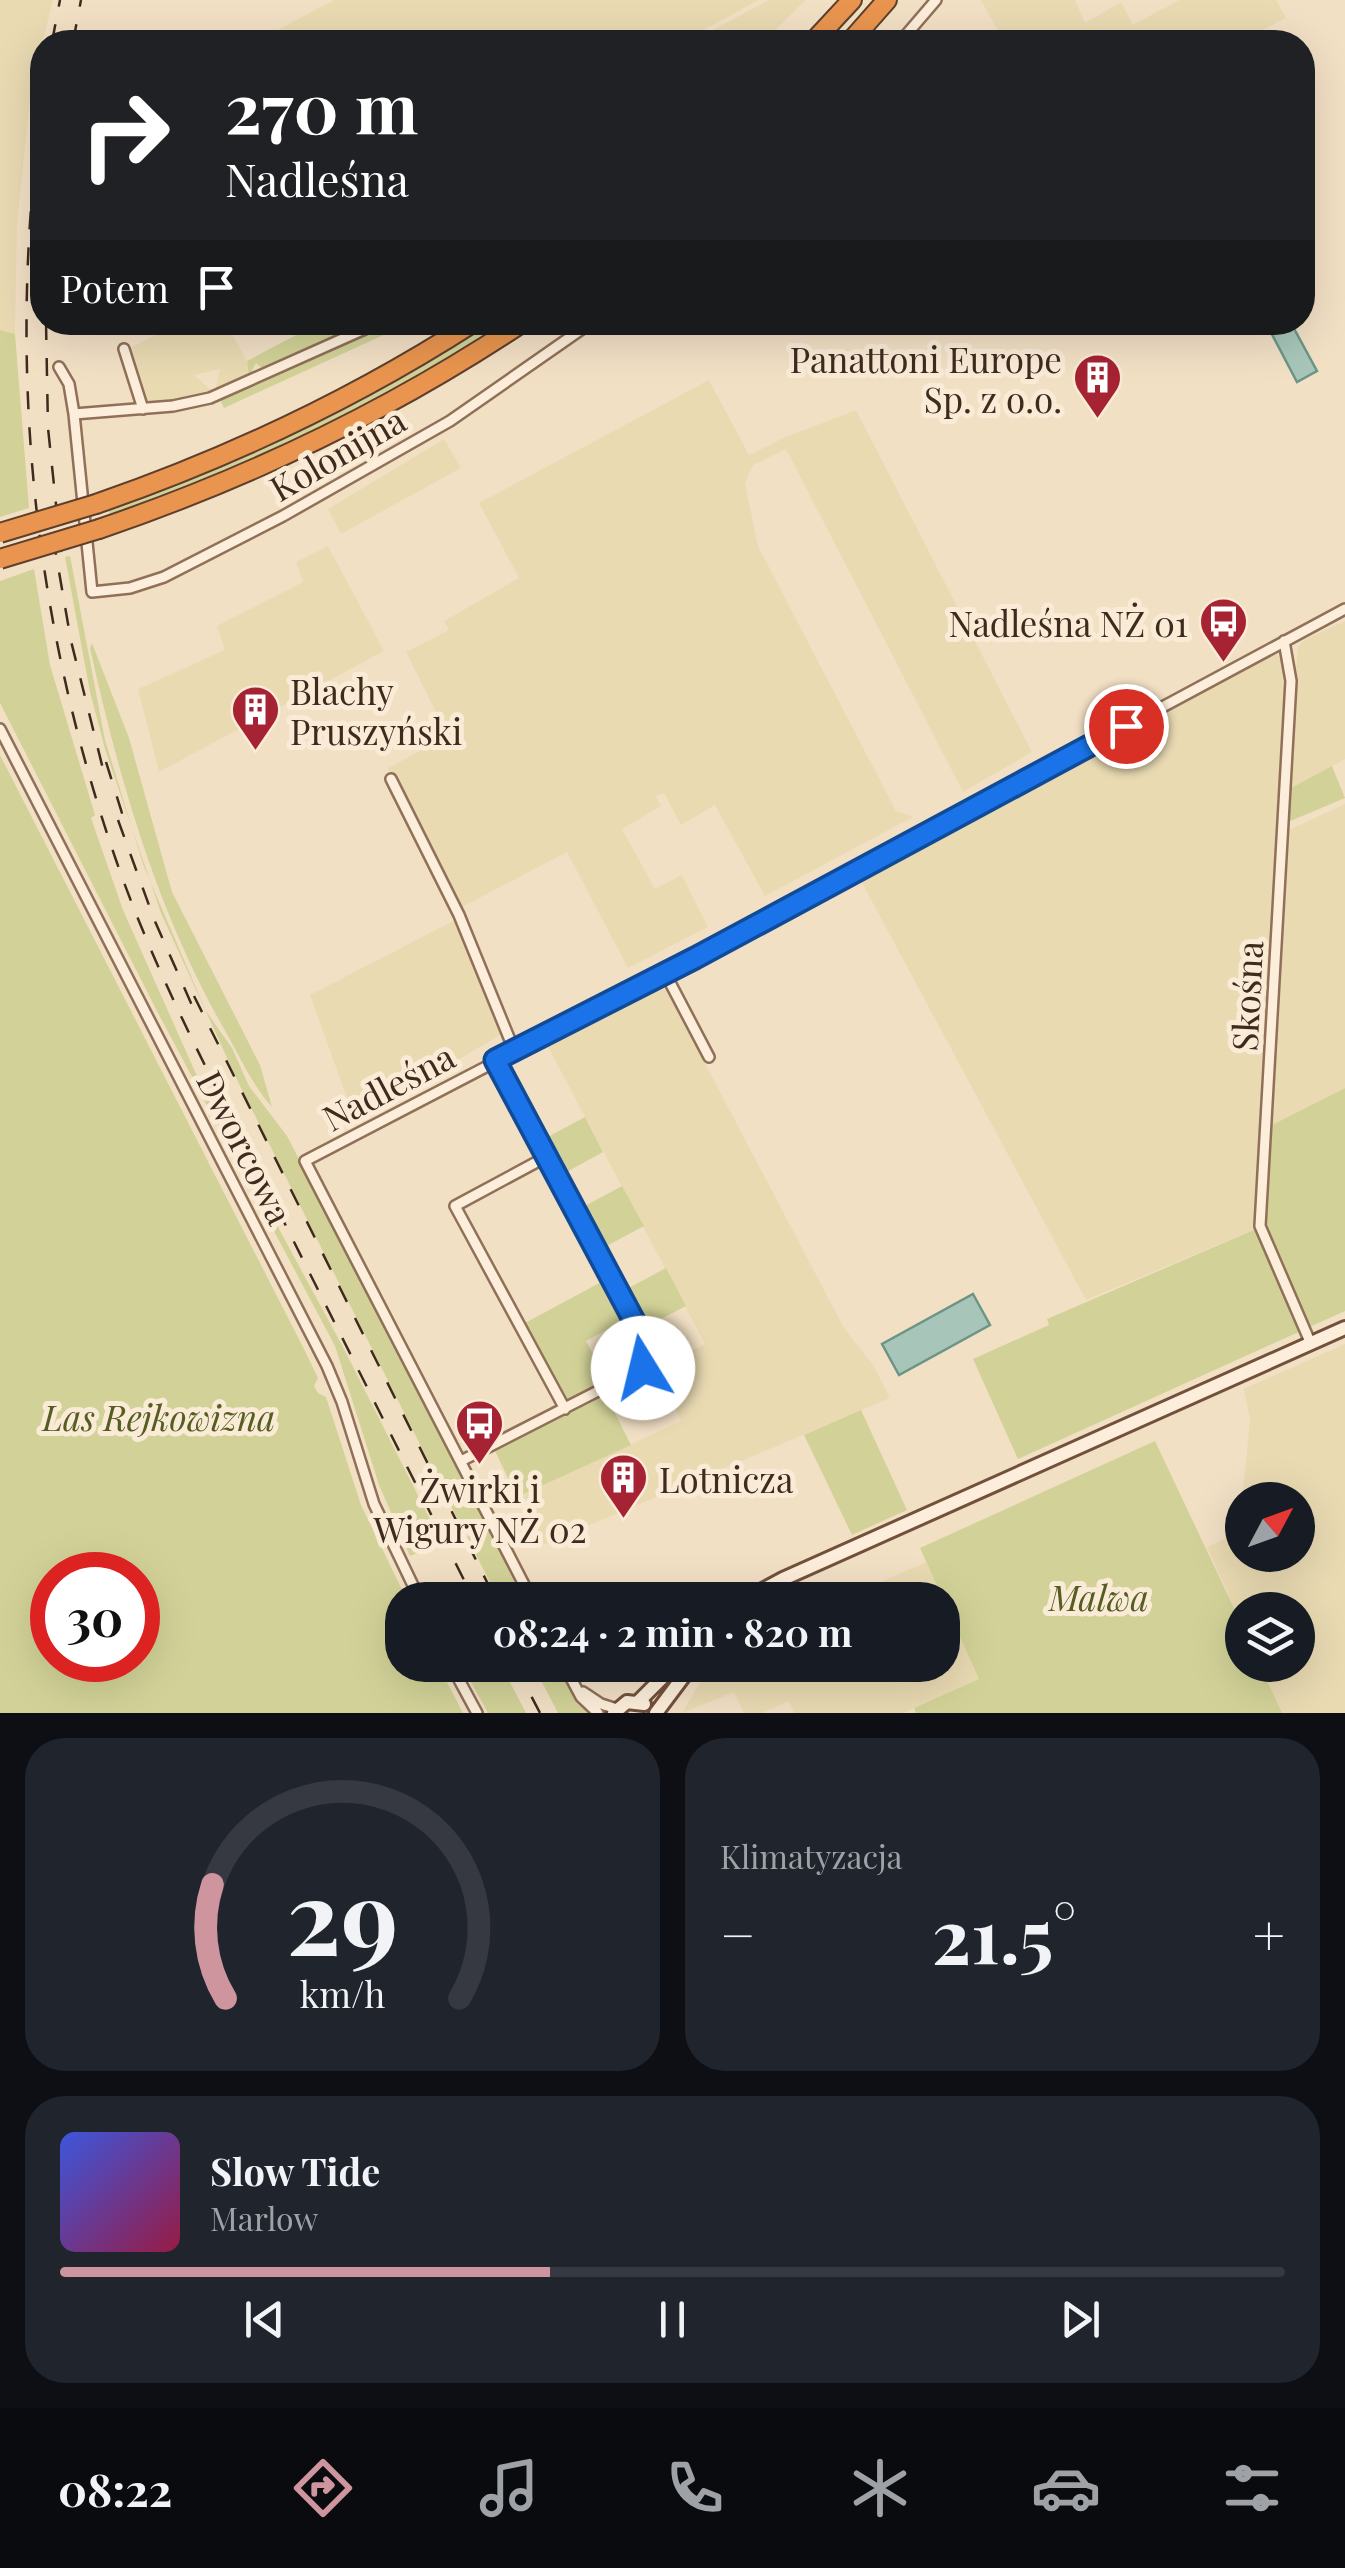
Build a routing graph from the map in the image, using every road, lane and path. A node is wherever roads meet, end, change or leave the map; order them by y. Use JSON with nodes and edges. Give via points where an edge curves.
{"nodes":[{"id":1,"x":852,"y":0,"type":"edge"},
{"id":2,"x":887,"y":0,"type":"edge"},
{"id":3,"x":936,"y":0,"type":"edge"},
{"id":4,"x":824,"y":30,"type":"edge"},
{"id":5,"x":861,"y":30,"type":"edge"},
{"id":6,"x":910,"y":30,"type":"edge"},
{"id":7,"x":352,"y":335,"type":"edge"},
{"id":8,"x":452,"y":335,"type":"edge"},
{"id":9,"x":502,"y":335,"type":"edge"},
{"id":10,"x":573,"y":335,"type":"edge"},
{"id":11,"x":124,"y":349,"type":"dead end"},
{"id":12,"x":59,"y":367,"type":"dead end"},
{"id":13,"x":143,"y":408,"type":"junction"},
{"id":14,"x":74,"y":414,"type":"junction"},
{"id":15,"x":0,"y":533,"type":"edge"},
{"id":16,"x":0,"y":559,"type":"edge"},
{"id":17,"x":1345,"y":609,"type":"edge"},
{"id":18,"x":1284,"y":642,"type":"junction"},
{"id":19,"x":0,"y":729,"type":"edge"},
{"id":20,"x":391,"y":779,"type":"dead end"},
{"id":21,"x":665,"y":972,"type":"junction"},
{"id":22,"x":514,"y":1050,"type":"junction"},
{"id":23,"x":709,"y":1057,"type":"dead end"},
{"id":24,"x":495,"y":1060,"type":"junction"},
{"id":25,"x":546,"y":1157,"type":"junction"},
{"id":26,"x":1345,"y":1328,"type":"edge"},
{"id":27,"x":1310,"y":1344,"type":"junction"},
{"id":28,"x":565,"y":1409,"type":"junction"},
{"id":29,"x":461,"y":1460,"type":"junction"},
{"id":30,"x":792,"y":1577,"type":"junction"},
{"id":31,"x":412,"y":1582,"type":"edge"},
{"id":32,"x":523,"y":1582,"type":"edge"},
{"id":33,"x":782,"y":1582,"type":"edge"},
{"id":34,"x":784,"y":1582,"type":"edge"},
{"id":35,"x":460,"y":1682,"type":"edge"},
{"id":36,"x":574,"y":1682,"type":"edge"},
{"id":37,"x":576,"y":1682,"type":"edge"},
{"id":38,"x":658,"y":1682,"type":"edge"},
{"id":39,"x":679,"y":1682,"type":"edge"},
{"id":40,"x":638,"y":1702,"type":"junction"},
{"id":41,"x":616,"y":1711,"type":"edge"},
{"id":42,"x":477,"y":1713,"type":"edge"},
{"id":43,"x":598,"y":1713,"type":"edge"},
{"id":44,"x":654,"y":1713,"type":"edge"}],
"edges":[{"from":1,"to":4,"type":"highway"},
{"from":2,"to":5,"type":"highway"},
{"from":3,"to":6,"type":"street"},
{"from":7,"to":13,"type":"street","via":[[232,390]]},
{"from":8,"to":15,"type":"highway","bridge":true,"via":[[274,432],[172,476]]},
{"from":9,"to":16,"type":"highway","bridge":true,"via":[[310,444],[212,488]]},
{"from":10,"to":14,"type":"street","name":"Kolonijna","via":[[450,420],[283,516],[130,588],[92,592]]},
{"from":11,"to":13,"type":"street"},
{"from":12,"to":14,"type":"street"},
{"from":13,"to":14,"type":"street"},
{"from":17,"to":18,"type":"street","name":"Nadleśna"},
{"from":18,"to":21,"type":"street","name":"Nadleśna"},
{"from":18,"to":27,"type":"street","name":"Skośna","via":[[1291,681],[1260,1226]]},
{"from":19,"to":31,"type":"street","name":"Dworcowa","via":[[326,1366],[370,1493]]},
{"from":20,"to":22,"type":"street","via":[[459,915]]},
{"from":21,"to":22,"type":"street","name":"Nadleśna"},
{"from":21,"to":23,"type":"street"},
{"from":22,"to":24,"type":"street","name":"Nadleśna"},
{"from":24,"to":25,"type":"street"},
{"from":24,"to":29,"type":"street","name":"Nadleśna","via":[[305,1161]]},
{"from":25,"to":28,"type":"street","via":[[650,1354],[643,1368]]},
{"from":25,"to":28,"type":"street","via":[[455,1206]]},
{"from":26,"to":27,"type":"main road"},
{"from":27,"to":30,"type":"main road"},
{"from":28,"to":29,"type":"street"},
{"from":29,"to":32,"type":"street"},
{"from":30,"to":33,"type":"main road"},
{"from":30,"to":34,"type":"main road"},
{"from":35,"to":42,"type":"street"},
{"from":36,"to":43,"type":"street"},
{"from":37,"to":41,"type":"street"},
{"from":38,"to":40,"type":"main road"},
{"from":39,"to":44,"type":"main road"},
{"from":40,"to":41,"type":"main road"},
{"from":40,"to":44,"type":"main road"}]}
